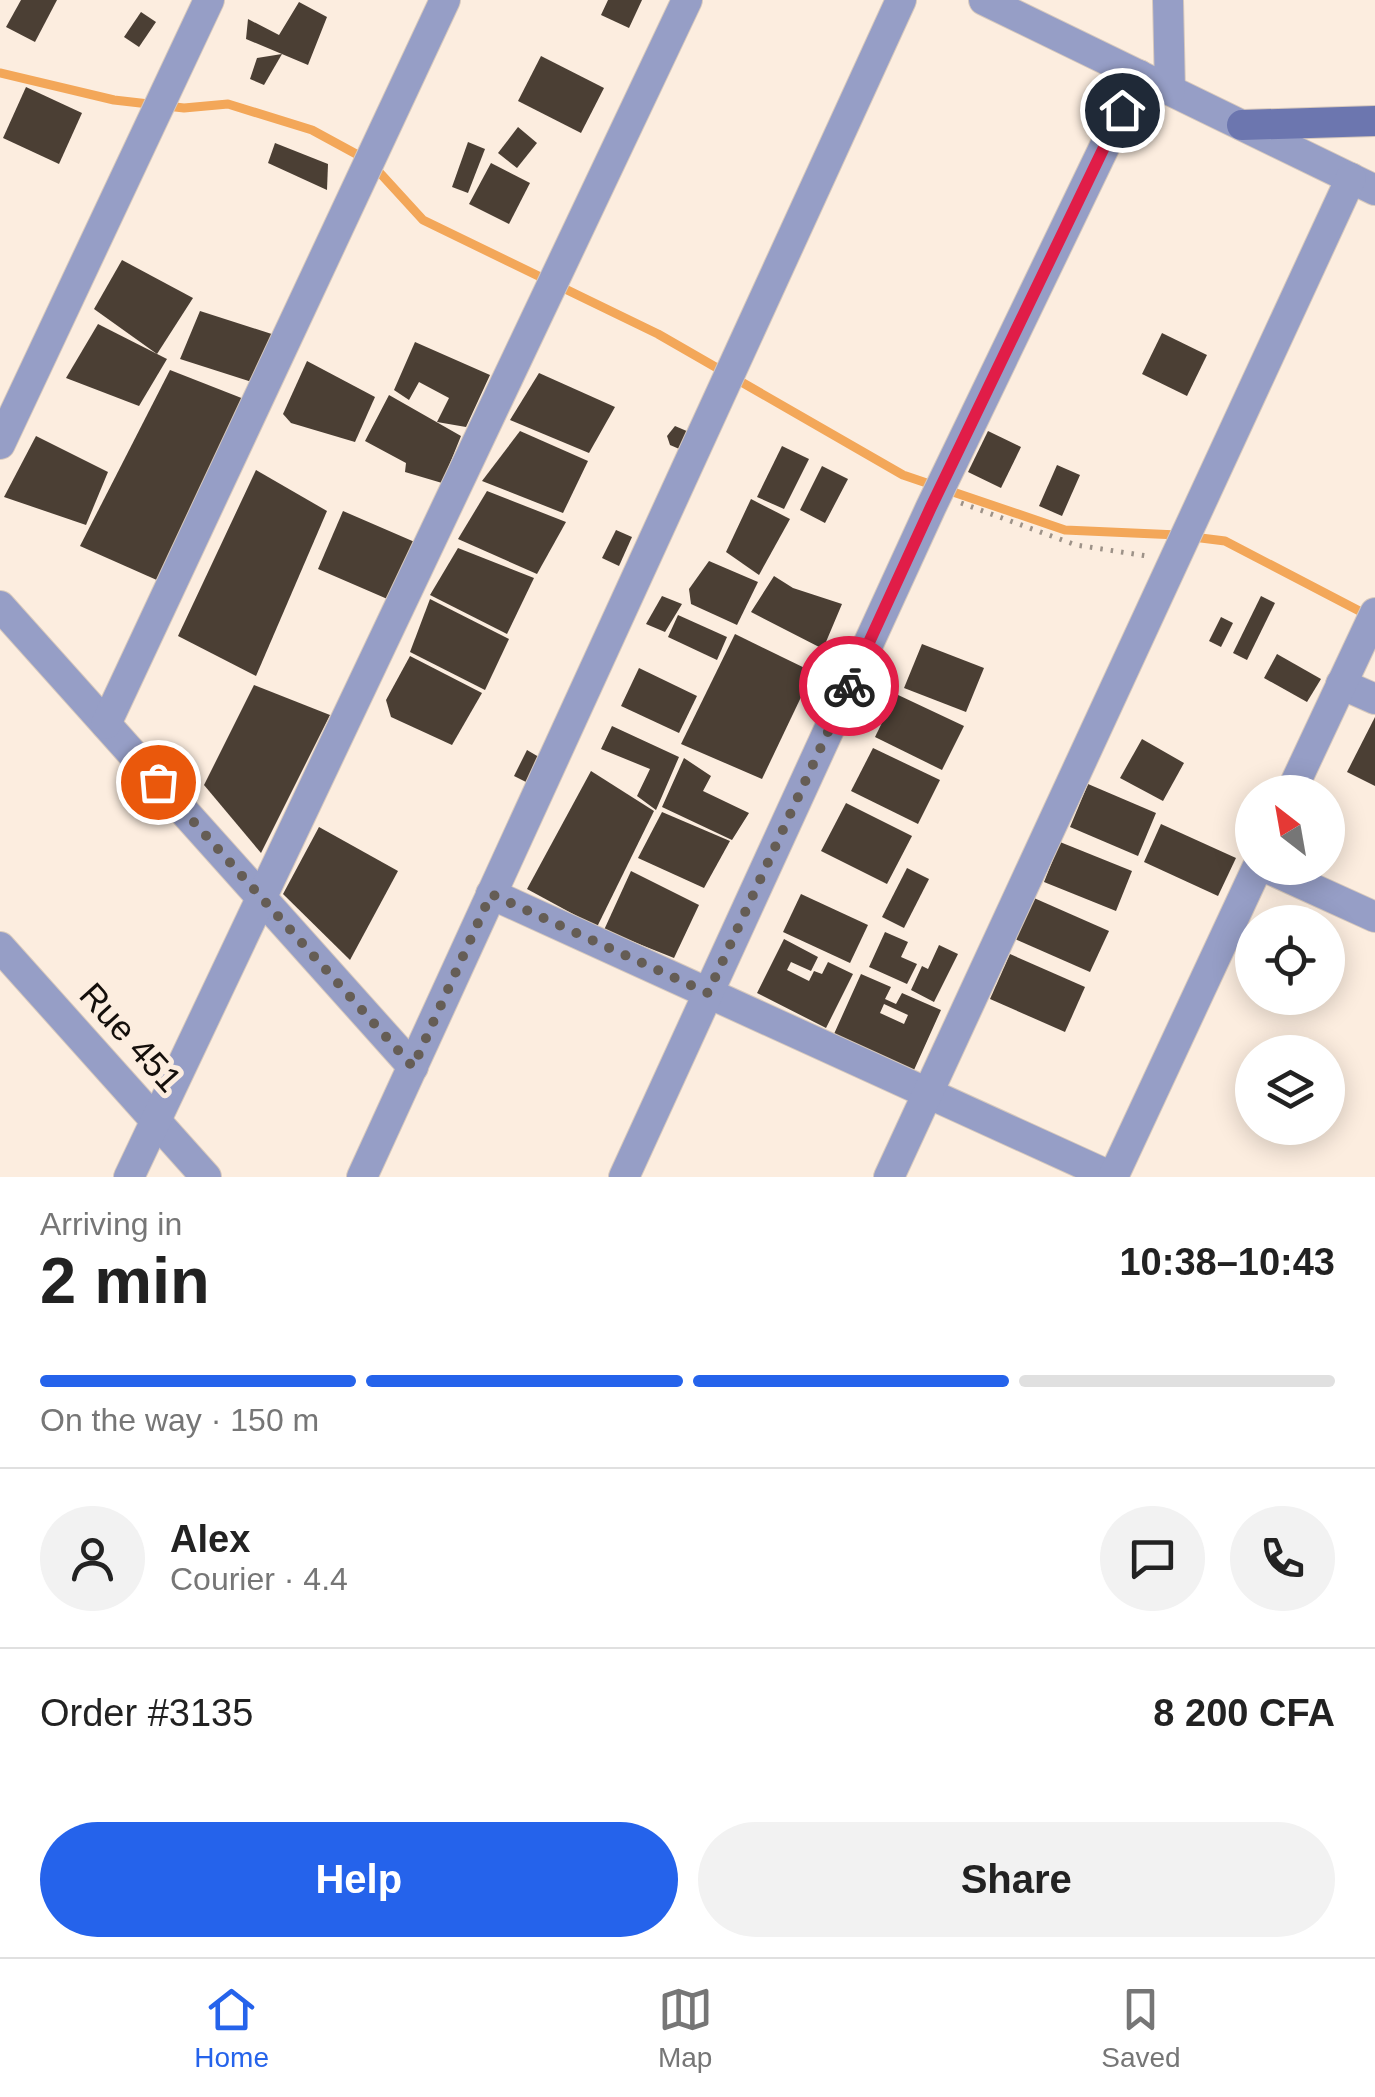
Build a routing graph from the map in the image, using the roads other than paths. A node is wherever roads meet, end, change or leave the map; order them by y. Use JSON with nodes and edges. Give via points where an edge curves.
{"nodes":[{"id":1,"x":209,"y":0,"type":"edge"},
{"id":2,"x":444,"y":0,"type":"edge"},
{"id":3,"x":687,"y":0,"type":"edge"},
{"id":4,"x":901,"y":0,"type":"edge"},
{"id":5,"x":984,"y":0,"type":"edge"},
{"id":6,"x":1168,"y":0,"type":"edge"},
{"id":7,"x":1139,"y":75,"type":"junction"},
{"id":8,"x":1170,"y":90,"type":"junction"},
{"id":9,"x":1375,"y":120,"type":"edge"},
{"id":10,"x":1242,"y":126,"type":"junction"},
{"id":11,"x":1363,"y":184,"type":"edge"},
{"id":12,"x":0,"y":444,"type":"edge"},
{"id":13,"x":0,"y":606,"type":"edge"},
{"id":14,"x":1375,"y":612,"type":"edge"},
{"id":15,"x":1342,"y":684,"type":"junction"},
{"id":16,"x":1375,"y":699,"type":"edge"},
{"id":17,"x":106,"y":724,"type":"junction"},
{"id":18,"x":1300,"y":775,"type":"edge"},
{"id":19,"x":1249,"y":885,"type":"edge"},
{"id":20,"x":1305,"y":885,"type":"edge"},
{"id":21,"x":491,"y":894,"type":"junction"},
{"id":22,"x":262,"y":898,"type":"junction"},
{"id":23,"x":1375,"y":916,"type":"edge"},
{"id":24,"x":0,"y":947,"type":"edge"},
{"id":25,"x":708,"y":993,"type":"junction"},
{"id":26,"x":413,"y":1067,"type":"junction"},
{"id":27,"x":928,"y":1093,"type":"junction"},
{"id":28,"x":156,"y":1121,"type":"junction"},
{"id":29,"x":129,"y":1177,"type":"edge"},
{"id":30,"x":206,"y":1177,"type":"edge"},
{"id":31,"x":362,"y":1177,"type":"edge"},
{"id":32,"x":624,"y":1177,"type":"edge"},
{"id":33,"x":889,"y":1177,"type":"edge"},
{"id":34,"x":1112,"y":1177,"type":"edge"}],
"edges":[{"from":1,"to":12,"type":"street"},
{"from":2,"to":17,"type":"street"},
{"from":3,"to":22,"type":"street"},
{"from":4,"to":21,"type":"street"},
{"from":5,"to":7,"type":"street"},
{"from":6,"to":8,"type":"street"},
{"from":7,"to":8,"type":"street"},
{"from":7,"to":25,"type":"street"},
{"from":8,"to":10,"type":"street"},
{"from":9,"to":10,"type":"street"},
{"from":10,"to":11,"type":"street"},
{"from":11,"to":27,"type":"street","via":[[1174,560]]},
{"from":13,"to":17,"type":"street"},
{"from":14,"to":15,"type":"street"},
{"from":15,"to":16,"type":"street"},
{"from":15,"to":18,"type":"street"},
{"from":17,"to":22,"type":"street"},
{"from":19,"to":34,"type":"street"},
{"from":20,"to":23,"type":"street"},
{"from":21,"to":25,"type":"street"},
{"from":21,"to":26,"type":"street"},
{"from":22,"to":26,"type":"street"},
{"from":22,"to":28,"type":"street"},
{"from":24,"to":28,"type":"street","name":"Rue 451"},
{"from":25,"to":27,"type":"street"},
{"from":25,"to":32,"type":"street"},
{"from":26,"to":31,"type":"street"},
{"from":27,"to":33,"type":"street"},
{"from":27,"to":34,"type":"street"},
{"from":28,"to":29,"type":"street"},
{"from":28,"to":30,"type":"street","name":"Rue 451"}]}
